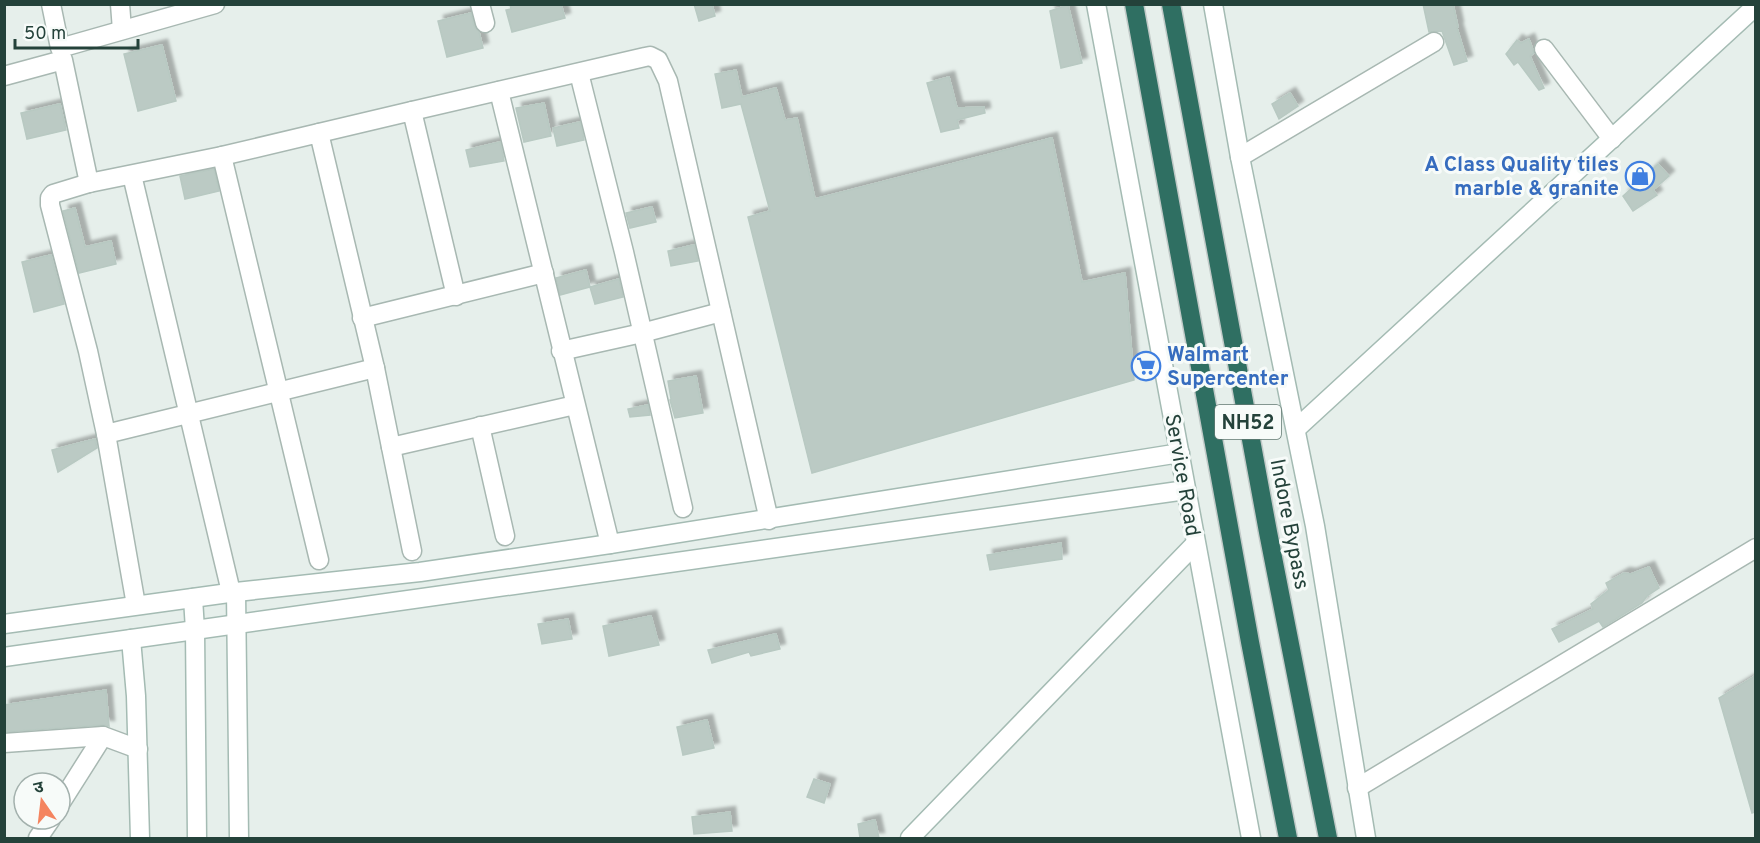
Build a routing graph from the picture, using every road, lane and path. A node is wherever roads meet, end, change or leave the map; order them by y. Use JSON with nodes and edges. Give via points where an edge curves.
{"nodes":[{"id":1,"x":51,"y":4,"type":"edge"},
{"id":2,"x":120,"y":4,"type":"edge"},
{"id":3,"x":215,"y":4,"type":"edge"},
{"id":4,"x":480,"y":4,"type":"edge"},
{"id":5,"x":1096,"y":4,"type":"edge"},
{"id":6,"x":1134,"y":4,"type":"edge"},
{"id":7,"x":1171,"y":4,"type":"edge"},
{"id":8,"x":1213,"y":4,"type":"edge"},
{"id":9,"x":1755,"y":6,"type":"edge"},
{"id":10,"x":485,"y":22,"type":"dead end"},
{"id":11,"x":122,"y":30,"type":"junction"},
{"id":12,"x":1434,"y":42,"type":"dead end"},
{"id":13,"x":1544,"y":49,"type":"dead end"},
{"id":14,"x":61,"y":54,"type":"junction"},
{"id":15,"x":579,"y":73,"type":"junction"},
{"id":16,"x":4,"y":76,"type":"edge"},
{"id":17,"x":499,"y":91,"type":"junction"},
{"id":18,"x":412,"y":111,"type":"junction"},
{"id":19,"x":319,"y":133,"type":"junction"},
{"id":20,"x":1612,"y":139,"type":"junction"},
{"id":21,"x":222,"y":156,"type":"junction"},
{"id":22,"x":1240,"y":157,"type":"junction"},
{"id":23,"x":132,"y":175,"type":"junction"},
{"id":24,"x":89,"y":183,"type":"junction"},
{"id":25,"x":544,"y":273,"type":"junction"},
{"id":26,"x":456,"y":296,"type":"junction"},
{"id":27,"x":721,"y":312,"type":"junction"},
{"id":28,"x":363,"y":318,"type":"junction"},
{"id":29,"x":642,"y":333,"type":"junction"},
{"id":30,"x":561,"y":351,"type":"junction"},
{"id":31,"x":375,"y":368,"type":"junction"},
{"id":32,"x":279,"y":392,"type":"junction"},
{"id":33,"x":575,"y":405,"type":"junction"},
{"id":34,"x":189,"y":412,"type":"junction"},
{"id":35,"x":480,"y":426,"type":"junction"},
{"id":36,"x":1297,"y":428,"type":"junction"},
{"id":37,"x":106,"y":434,"type":"junction"},
{"id":38,"x":391,"y":447,"type":"junction"},
{"id":39,"x":1180,"y":453,"type":"junction"},
{"id":40,"x":1186,"y":490,"type":"junction"},
{"id":41,"x":683,"y":508,"type":"dead end"},
{"id":42,"x":769,"y":520,"type":"junction"},
{"id":43,"x":505,"y":536,"type":"dead end"},
{"id":44,"x":610,"y":544,"type":"junction"},
{"id":45,"x":1195,"y":544,"type":"junction"},
{"id":46,"x":1755,"y":548,"type":"edge"},
{"id":47,"x":412,"y":551,"type":"dead end"},
{"id":48,"x":319,"y":560,"type":"dead end"},
{"id":49,"x":233,"y":592,"type":"junction"},
{"id":50,"x":193,"y":598,"type":"junction"},
{"id":51,"x":136,"y":605,"type":"junction"},
{"id":52,"x":4,"y":624,"type":"edge"},
{"id":53,"x":237,"y":624,"type":"junction"},
{"id":54,"x":195,"y":630,"type":"junction"},
{"id":55,"x":130,"y":639,"type":"junction"},
{"id":56,"x":4,"y":657,"type":"edge"},
{"id":57,"x":103,"y":736,"type":"junction"},
{"id":58,"x":4,"y":743,"type":"edge"},
{"id":59,"x":138,"y":749,"type":"junction"},
{"id":60,"x":72,"y":785,"type":"edge"},
{"id":61,"x":1357,"y":788,"type":"junction"},
{"id":62,"x":140,"y":838,"type":"edge"},
{"id":63,"x":197,"y":838,"type":"edge"},
{"id":64,"x":239,"y":838,"type":"edge"},
{"id":65,"x":910,"y":838,"type":"edge"},
{"id":66,"x":1251,"y":838,"type":"edge"},
{"id":67,"x":1288,"y":838,"type":"edge"},
{"id":68,"x":1328,"y":838,"type":"edge"},
{"id":69,"x":1366,"y":838,"type":"edge"}],
"edges":[{"from":1,"to":14,"type":"street"},
{"from":2,"to":11,"type":"street"},
{"from":3,"to":11,"type":"street"},
{"from":4,"to":10,"type":"street"},
{"from":5,"to":39,"type":"street","name":"Service Road"},
{"from":6,"to":67,"type":"highway","number":"NH52"},
{"from":7,"to":68,"type":"highway","name":"Indore Bypass","number":"NH52"},
{"from":8,"to":22,"type":"street"},
{"from":9,"to":20,"type":"street"},
{"from":11,"to":14,"type":"street"},
{"from":12,"to":22,"type":"street"},
{"from":13,"to":20,"type":"street"},
{"from":14,"to":16,"type":"street"},
{"from":14,"to":24,"type":"street"},
{"from":15,"to":17,"type":"street"},
{"from":15,"to":27,"type":"street","via":[[645,57],[658,60],[668,81]]},
{"from":15,"to":29,"type":"street"},
{"from":17,"to":18,"type":"street"},
{"from":17,"to":25,"type":"street"},
{"from":18,"to":19,"type":"street"},
{"from":18,"to":26,"type":"street"},
{"from":19,"to":21,"type":"street"},
{"from":19,"to":28,"type":"street"},
{"from":20,"to":36,"type":"street"},
{"from":21,"to":23,"type":"street"},
{"from":21,"to":32,"type":"street"},
{"from":22,"to":36,"type":"street"},
{"from":23,"to":24,"type":"street"},
{"from":23,"to":34,"type":"street"},
{"from":24,"to":37,"type":"street","via":[[53,194],[50,204]]},
{"from":25,"to":26,"type":"street"},
{"from":25,"to":30,"type":"street"},
{"from":26,"to":28,"type":"street"},
{"from":27,"to":29,"type":"street"},
{"from":27,"to":42,"type":"street"},
{"from":28,"to":31,"type":"street"},
{"from":29,"to":30,"type":"street"},
{"from":29,"to":41,"type":"street"},
{"from":30,"to":33,"type":"street"},
{"from":31,"to":32,"type":"street"},
{"from":31,"to":38,"type":"street"},
{"from":32,"to":34,"type":"street"},
{"from":32,"to":48,"type":"street"},
{"from":33,"to":35,"type":"street"},
{"from":33,"to":44,"type":"street"},
{"from":34,"to":37,"type":"street"},
{"from":34,"to":49,"type":"street"},
{"from":35,"to":38,"type":"street"},
{"from":35,"to":43,"type":"street"},
{"from":36,"to":61,"type":"street"},
{"from":37,"to":51,"type":"street"},
{"from":38,"to":47,"type":"street"},
{"from":39,"to":40,"type":"street","name":"Service Road"},
{"from":39,"to":42,"type":"street"},
{"from":40,"to":45,"type":"street","name":"Service Road"},
{"from":40,"to":53,"type":"street"},
{"from":42,"to":44,"type":"street"},
{"from":44,"to":49,"type":"street","via":[[420,572]]},
{"from":45,"to":65,"type":"street"},
{"from":45,"to":66,"type":"street","name":"Service Road"},
{"from":46,"to":61,"type":"street"},
{"from":49,"to":50,"type":"street"},
{"from":49,"to":53,"type":"street"},
{"from":50,"to":51,"type":"street"},
{"from":50,"to":54,"type":"street"},
{"from":51,"to":52,"type":"street"},
{"from":53,"to":54,"type":"street"},
{"from":53,"to":64,"type":"street"},
{"from":54,"to":55,"type":"street"},
{"from":54,"to":63,"type":"street"},
{"from":55,"to":56,"type":"street"},
{"from":55,"to":59,"type":"street"},
{"from":57,"to":58,"type":"street"},
{"from":57,"to":59,"type":"street"},
{"from":57,"to":60,"type":"street"},
{"from":59,"to":62,"type":"street"},
{"from":61,"to":69,"type":"street"}]}
